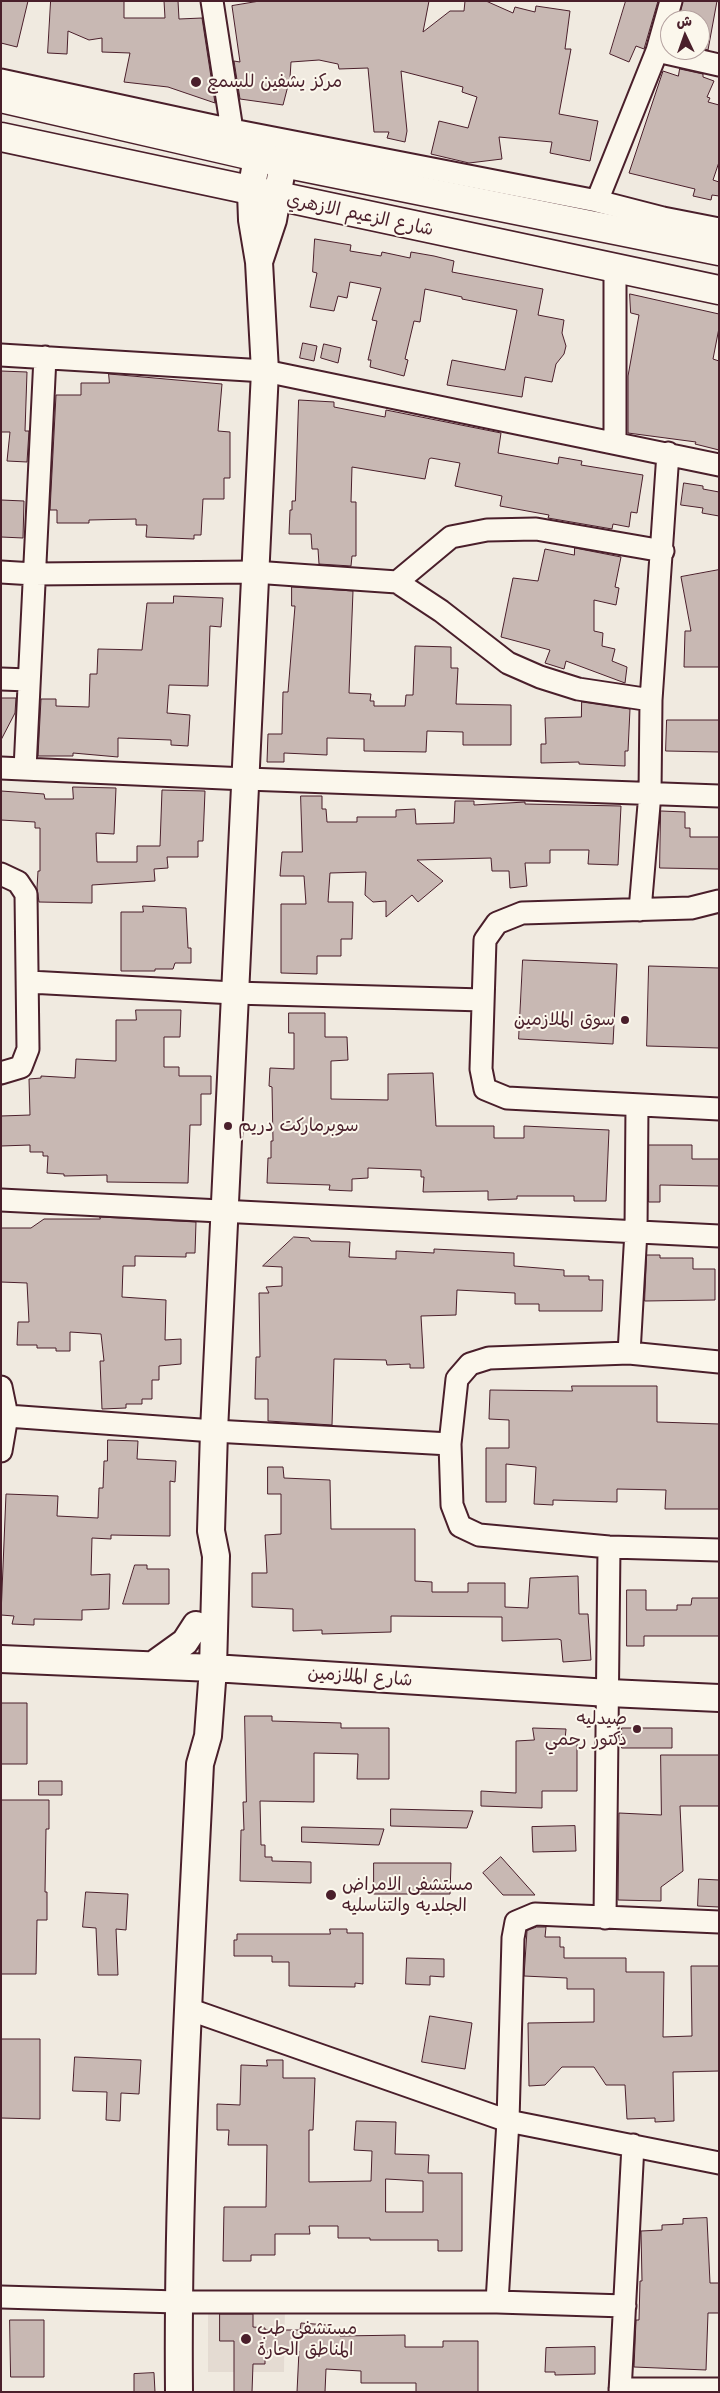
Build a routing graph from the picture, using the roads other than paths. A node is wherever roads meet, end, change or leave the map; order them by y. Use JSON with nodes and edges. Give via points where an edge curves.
{"nodes":[{"id":1,"x":212,"y":1,"type":"edge"},
{"id":2,"x":672,"y":1,"type":"edge"},
{"id":3,"x":657,"y":51,"type":"junction"},
{"id":4,"x":719,"y":65,"type":"edge"},
{"id":5,"x":1,"y":80,"type":"edge"},
{"id":6,"x":1,"y":98,"type":"edge"},
{"id":7,"x":106,"y":113,"type":"junction"},
{"id":8,"x":232,"y":130,"type":"junction"},
{"id":9,"x":1,"y":137,"type":"edge"},
{"id":10,"x":257,"y":157,"type":"junction"},
{"id":11,"x":283,"y":163,"type":"junction"},
{"id":12,"x":251,"y":192,"type":"junction"},
{"id":13,"x":490,"y":193,"type":"junction"},
{"id":14,"x":278,"y":198,"type":"junction"},
{"id":15,"x":598,"y":201,"type":"junction"},
{"id":16,"x":719,"y":229,"type":"edge"},
{"id":17,"x":719,"y":251,"type":"edge"},
{"id":18,"x":259,"y":262,"type":"junction"},
{"id":19,"x":615,"y":269,"type":"junction"},
{"id":20,"x":719,"y":290,"type":"edge"},
{"id":21,"x":1,"y":355,"type":"edge"},
{"id":22,"x":45,"y":357,"type":"junction"},
{"id":23,"x":266,"y":371,"type":"junction"},
{"id":24,"x":614,"y":442,"type":"junction"},
{"id":25,"x":668,"y":453,"type":"junction"},
{"id":26,"x":719,"y":465,"type":"edge"},
{"id":27,"x":663,"y":552,"type":"junction"},
{"id":28,"x":1,"y":572,"type":"edge"},
{"id":29,"x":254,"y":572,"type":"junction"},
{"id":30,"x":34,"y":574,"type":"junction"},
{"id":31,"x":398,"y":582,"type":"junction"},
{"id":32,"x":1,"y":679,"type":"edge"},
{"id":33,"x":29,"y":680,"type":"junction"},
{"id":34,"x":651,"y":700,"type":"junction"},
{"id":35,"x":1,"y":768,"type":"edge"},
{"id":36,"x":25,"y":769,"type":"junction"},
{"id":37,"x":246,"y":779,"type":"junction"},
{"id":38,"x":650,"y":793,"type":"junction"},
{"id":39,"x":719,"y":796,"type":"edge"},
{"id":40,"x":1,"y":874,"type":"edge"},
{"id":41,"x":719,"y":901,"type":"edge"},
{"id":42,"x":640,"y":910,"type":"junction"},
{"id":43,"x":29,"y":982,"type":"junction"},
{"id":44,"x":234,"y":993,"type":"junction"},
{"id":45,"x":483,"y":1000,"type":"junction"},
{"id":46,"x":1,"y":1073,"type":"edge"},
{"id":47,"x":637,"y":1105,"type":"junction"},
{"id":48,"x":719,"y":1109,"type":"edge"},
{"id":49,"x":1,"y":1200,"type":"edge"},
{"id":50,"x":226,"y":1211,"type":"junction"},
{"id":51,"x":636,"y":1232,"type":"junction"},
{"id":52,"x":719,"y":1236,"type":"edge"},
{"id":53,"x":629,"y":1353,"type":"junction"},
{"id":54,"x":719,"y":1362,"type":"edge"},
{"id":55,"x":1,"y":1387,"type":"edge"},
{"id":56,"x":7,"y":1416,"type":"junction"},
{"id":57,"x":214,"y":1432,"type":"junction"},
{"id":58,"x":450,"y":1444,"type":"junction"},
{"id":59,"x":1,"y":1451,"type":"edge"},
{"id":60,"x":211,"y":1531,"type":"junction"},
{"id":61,"x":609,"y":1547,"type":"junction"},
{"id":62,"x":719,"y":1550,"type":"edge"},
{"id":63,"x":196,"y":1625,"type":"junction"},
{"id":64,"x":1,"y":1659,"type":"edge"},
{"id":65,"x":153,"y":1665,"type":"junction"},
{"id":66,"x":202,"y":1667,"type":"junction"},
{"id":67,"x":609,"y":1693,"type":"junction"},
{"id":68,"x":719,"y":1698,"type":"edge"},
{"id":69,"x":605,"y":1918,"type":"junction"},
{"id":70,"x":719,"y":1922,"type":"edge"},
{"id":71,"x":188,"y":2010,"type":"junction"},
{"id":72,"x":508,"y":2121,"type":"junction"},
{"id":73,"x":633,"y":2145,"type":"junction"},
{"id":74,"x":719,"y":2162,"type":"edge"},
{"id":75,"x":1,"y":2297,"type":"edge"},
{"id":76,"x":178,"y":2302,"type":"junction"},
{"id":77,"x":498,"y":2302,"type":"junction"},
{"id":78,"x":625,"y":2306,"type":"junction"},
{"id":79,"x":719,"y":2389,"type":"edge"},
{"id":80,"x":620,"y":2390,"type":"edge"},
{"id":81,"x":179,"y":2392,"type":"edge"}],
"edges":[{"from":1,"to":8,"type":"street"},
{"from":2,"to":3,"type":"street"},
{"from":3,"to":4,"type":"street"},
{"from":3,"to":15,"type":"street"},
{"from":5,"to":7,"type":"street"},
{"from":6,"to":7,"type":"main road","name":"شارع الزعيم الازهري"},
{"from":7,"to":8,"type":"street"},
{"from":7,"to":10,"type":"main road","name":"شارع الزعيم الازهري"},
{"from":8,"to":13,"type":"street"},
{"from":9,"to":12,"type":"main road","name":"شارع الزعيم الازهري"},
{"from":10,"to":11,"type":"main road","name":"شارع الزعيم الازهري"},
{"from":10,"to":12,"type":"street"},
{"from":11,"to":13,"type":"main road","name":"شارع الزعيم الازهري"},
{"from":11,"to":14,"type":"street"},
{"from":12,"to":14,"type":"main road","name":"شارع الزعيم الازهري"},
{"from":12,"to":18,"type":"street"},
{"from":13,"to":15,"type":"street"},
{"from":13,"to":17,"type":"main road","name":"شارع الزعيم الازهري"},
{"from":14,"to":18,"type":"street"},
{"from":14,"to":19,"type":"main road","name":"شارع الزعيم الازهري"},
{"from":15,"to":16,"type":"street"},
{"from":18,"to":23,"type":"street"},
{"from":19,"to":20,"type":"main road","name":"شارع الزعيم الازهري"},
{"from":19,"to":24,"type":"street"},
{"from":21,"to":22,"type":"street"},
{"from":22,"to":23,"type":"street"},
{"from":22,"to":30,"type":"street"},
{"from":23,"to":24,"type":"street"},
{"from":23,"to":29,"type":"street"},
{"from":24,"to":25,"type":"street"},
{"from":25,"to":26,"type":"street"},
{"from":25,"to":27,"type":"street"},
{"from":27,"to":31,"type":"street","via":[[536,529],[487,530],[451,537]]},
{"from":27,"to":34,"type":"street"},
{"from":28,"to":30,"type":"street"},
{"from":29,"to":30,"type":"street"},
{"from":29,"to":31,"type":"street"},
{"from":29,"to":37,"type":"street"},
{"from":30,"to":33,"type":"street"},
{"from":31,"to":34,"type":"street","via":[[508,663],[578,689]]},
{"from":32,"to":33,"type":"street"},
{"from":33,"to":36,"type":"street"},
{"from":34,"to":38,"type":"street"},
{"from":35,"to":36,"type":"street"},
{"from":36,"to":37,"type":"street"},
{"from":37,"to":38,"type":"street"},
{"from":37,"to":44,"type":"street"},
{"from":38,"to":39,"type":"street"},
{"from":38,"to":42,"type":"street"},
{"from":40,"to":43,"type":"street","via":[[18,882],[26,894]]},
{"from":41,"to":42,"type":"street","via":[[691,908]]},
{"from":42,"to":45,"type":"street","via":[[522,912],[497,923],[485,940]]},
{"from":43,"to":44,"type":"street"},
{"from":43,"to":46,"type":"street","via":[[28,1049],[21,1067]]},
{"from":44,"to":45,"type":"street"},
{"from":44,"to":50,"type":"street"},
{"from":45,"to":47,"type":"street","via":[[481,1069],[485,1089],[507,1098]]},
{"from":47,"to":48,"type":"street"},
{"from":47,"to":51,"type":"street"},
{"from":49,"to":50,"type":"street"},
{"from":50,"to":51,"type":"street"},
{"from":50,"to":57,"type":"street"},
{"from":51,"to":52,"type":"street"},
{"from":51,"to":53,"type":"street"},
{"from":53,"to":54,"type":"street"},
{"from":53,"to":58,"type":"street","via":[[489,1358],[470,1364],[458,1379]]},
{"from":55,"to":56,"type":"street"},
{"from":56,"to":57,"type":"street"},
{"from":56,"to":59,"type":"street"},
{"from":57,"to":58,"type":"street"},
{"from":57,"to":60,"type":"street"},
{"from":58,"to":61,"type":"street","via":[[452,1505],[460,1526],[478,1535]]},
{"from":60,"to":63,"type":"street","via":[[203,1553]]},
{"from":60,"to":66,"type":"street","via":[[216,1556]]},
{"from":61,"to":62,"type":"street"},
{"from":61,"to":67,"type":"street"},
{"from":63,"to":65,"type":"street","via":[[185,1642]]},
{"from":63,"to":66,"type":"street"},
{"from":64,"to":65,"type":"street","name":"شارع الملازمين"},
{"from":65,"to":66,"type":"street","name":"شارع الملازمين"},
{"from":66,"to":67,"type":"street","name":"شارع الملازمين"},
{"from":66,"to":71,"type":"street","via":[[208,1736],[200,1764]]},
{"from":67,"to":68,"type":"street","name":"شارع الملازمين"},
{"from":67,"to":69,"type":"street"},
{"from":69,"to":70,"type":"street"},
{"from":69,"to":72,"type":"street","via":[[535,1914],[516,1922],[512,1938]]},
{"from":71,"to":72,"type":"street"},
{"from":71,"to":76,"type":"street"},
{"from":72,"to":73,"type":"street"},
{"from":72,"to":77,"type":"street"},
{"from":73,"to":74,"type":"street"},
{"from":73,"to":78,"type":"street"},
{"from":75,"to":76,"type":"street"},
{"from":76,"to":77,"type":"street"},
{"from":76,"to":81,"type":"street"},
{"from":77,"to":78,"type":"street"},
{"from":78,"to":80,"type":"street"},
{"from":79,"to":80,"type":"street"}]}
